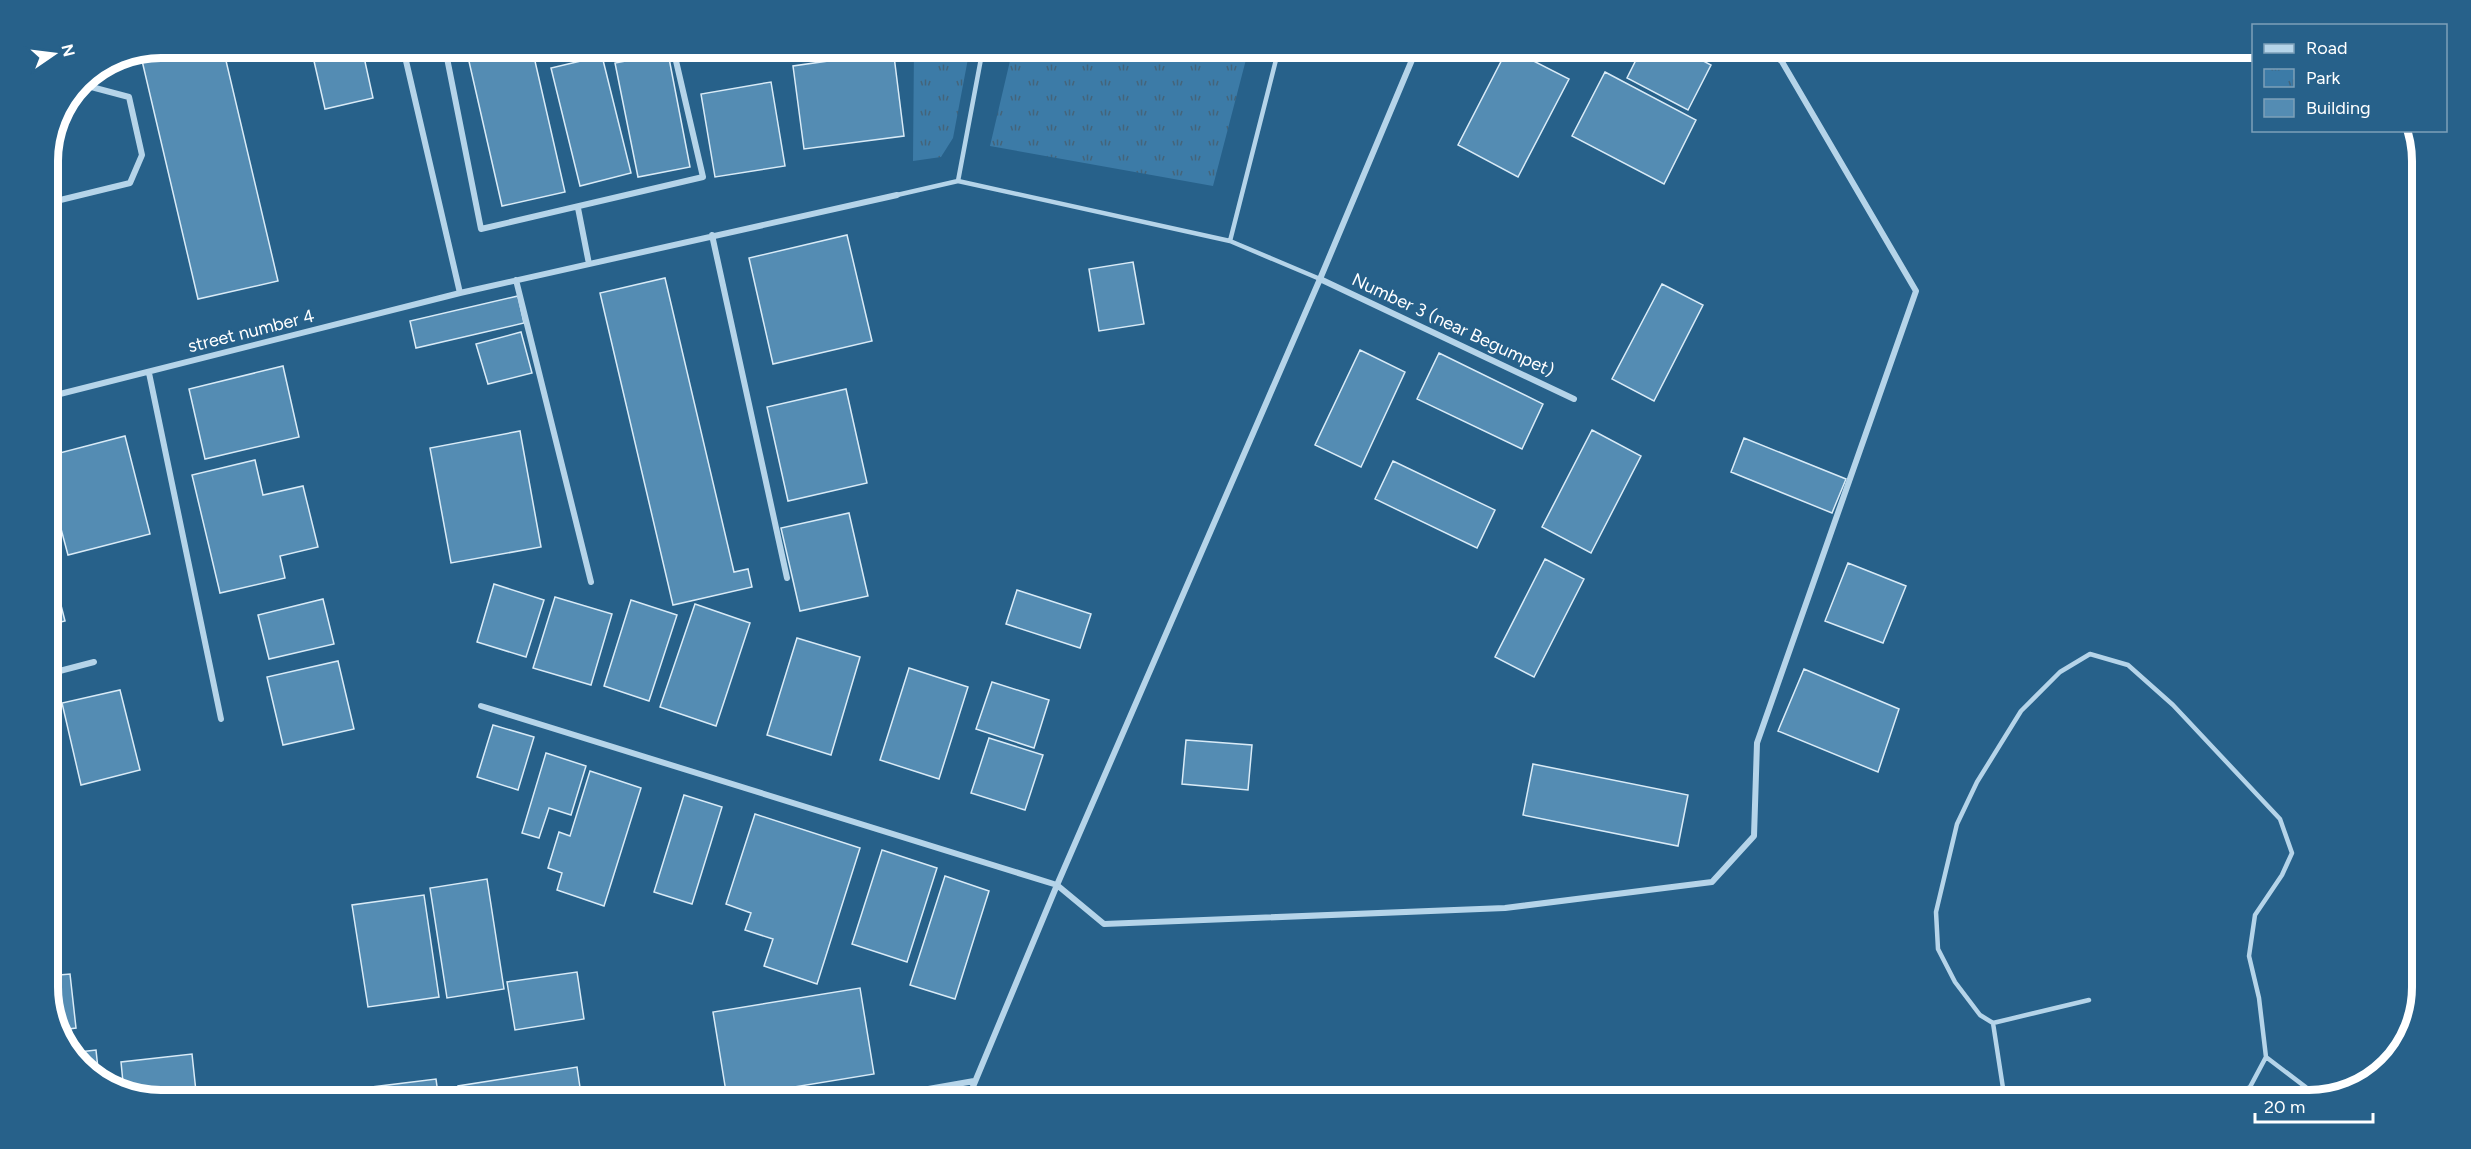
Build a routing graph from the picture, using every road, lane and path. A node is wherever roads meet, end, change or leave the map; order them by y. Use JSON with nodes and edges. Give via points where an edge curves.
{"nodes":[{"id":1,"x":405,"y":58,"type":"edge"},
{"id":2,"x":447,"y":58,"type":"edge"},
{"id":3,"x":675,"y":58,"type":"edge"},
{"id":4,"x":981,"y":58,"type":"edge"},
{"id":5,"x":1276,"y":58,"type":"edge"},
{"id":6,"x":1413,"y":58,"type":"edge"},
{"id":7,"x":1790,"y":58,"type":"edge"},
{"id":8,"x":1780,"y":60,"type":"joint"},
{"id":9,"x":91,"y":87,"type":"edge"},
{"id":10,"x":958,"y":181,"type":"junction"},
{"id":11,"x":897,"y":195,"type":"joint"},
{"id":12,"x":59,"y":200,"type":"edge"},
{"id":13,"x":578,"y":208,"type":"junction"},
{"id":14,"x":712,"y":235,"type":"junction"},
{"id":15,"x":1230,"y":241,"type":"junction"},
{"id":16,"x":589,"y":264,"type":"junction"},
{"id":17,"x":1320,"y":279,"type":"junction"},
{"id":18,"x":516,"y":280,"type":"junction"},
{"id":19,"x":460,"y":293,"type":"junction"},
{"id":20,"x":149,"y":373,"type":"junction"},
{"id":21,"x":59,"y":394,"type":"edge"},
{"id":22,"x":1574,"y":399,"type":"dead end"},
{"id":23,"x":787,"y":578,"type":"dead end"},
{"id":24,"x":591,"y":582,"type":"dead end"},
{"id":25,"x":94,"y":662,"type":"dead end"},
{"id":26,"x":59,"y":671,"type":"edge"},
{"id":27,"x":481,"y":706,"type":"dead end"},
{"id":28,"x":221,"y":719,"type":"dead end"},
{"id":29,"x":1057,"y":885,"type":"junction"},
{"id":30,"x":2089,"y":1000,"type":"dead end"},
{"id":31,"x":1994,"y":1023,"type":"junction"},
{"id":32,"x":2266,"y":1057,"type":"junction"},
{"id":33,"x":974,"y":1081,"type":"junction"},
{"id":34,"x":2250,"y":1087,"type":"junction"},
{"id":35,"x":2003,"y":1088,"type":"joint"},
{"id":36,"x":923,"y":1090,"type":"edge"},
{"id":37,"x":971,"y":1090,"type":"edge"},
{"id":38,"x":2006,"y":1090,"type":"edge"},
{"id":39,"x":2244,"y":1090,"type":"edge"},
{"id":40,"x":2251,"y":1090,"type":"edge"},
{"id":41,"x":2309,"y":1090,"type":"edge"}],
"edges":[{"from":1,"to":19,"type":"street"},
{"from":2,"to":13,"type":"street","via":[[481,229]]},
{"from":3,"to":13,"type":"street","via":[[703,177]]},
{"from":4,"to":10,"type":"lane"},
{"from":5,"to":15,"type":"lane"},
{"from":6,"to":17,"type":"street"},
{"from":7,"to":8,"type":"street"},
{"from":8,"to":29,"type":"street","via":[[1916,291],[1757,744],[1755,836],[1712,882],[1504,909],[1104,924]]},
{"from":9,"to":12,"type":"street","via":[[129,98],[142,155],[130,183]]},
{"from":10,"to":11,"type":"lane"},
{"from":10,"to":15,"type":"lane"},
{"from":11,"to":14,"type":"street","name":"street number 4"},
{"from":13,"to":16,"type":"street"},
{"from":14,"to":16,"type":"street","name":"street number 4"},
{"from":14,"to":23,"type":"street"},
{"from":15,"to":17,"type":"lane"},
{"from":16,"to":18,"type":"street","name":"street number 4"},
{"from":17,"to":22,"type":"street","name":"Number 3 (near Begumpet)"},
{"from":17,"to":29,"type":"street"},
{"from":18,"to":19,"type":"street","name":"street number 4"},
{"from":18,"to":24,"type":"street"},
{"from":19,"to":20,"type":"street","name":"street number 4"},
{"from":20,"to":21,"type":"street","name":"street number 4"},
{"from":20,"to":28,"type":"street"},
{"from":25,"to":26,"type":"street"},
{"from":27,"to":29,"type":"street"},
{"from":29,"to":33,"type":"street"},
{"from":30,"to":31,"type":"lane"},
{"from":31,"to":32,"type":"lane","via":[[1980,1015],[1955,982],[1938,949],[1936,912],[1957,824],[1977,782],[2021,711],[2060,672],[2090,654],[2128,665],[2173,705],[2280,819],[2292,853],[2256,915],[2249,956]]},
{"from":31,"to":35,"type":"lane"},
{"from":32,"to":34,"type":"lane"},
{"from":32,"to":41,"type":"lane"},
{"from":33,"to":36,"type":"street"},
{"from":33,"to":37,"type":"street"},
{"from":34,"to":39,"type":"lane"},
{"from":34,"to":40,"type":"lane"},
{"from":35,"to":38,"type":"lane"}]}
